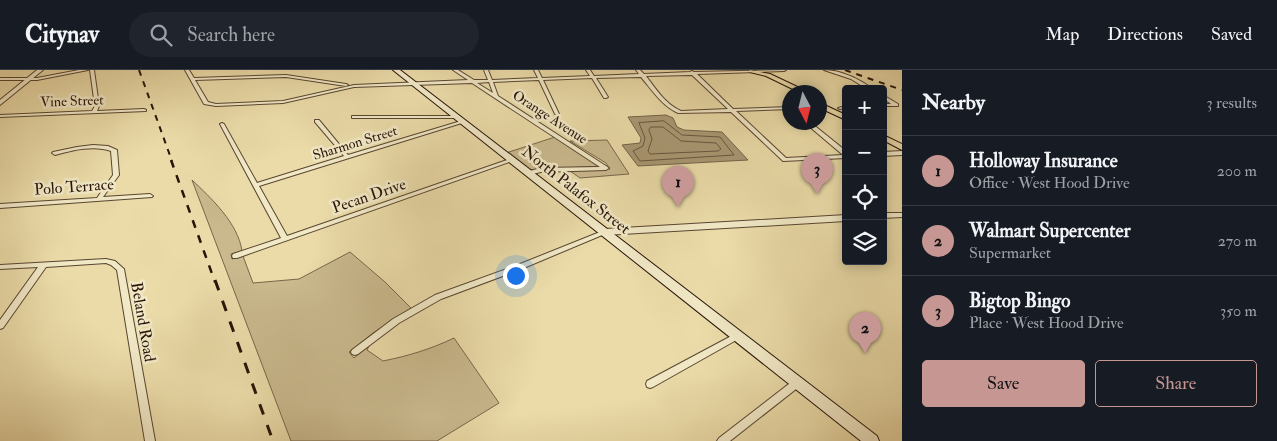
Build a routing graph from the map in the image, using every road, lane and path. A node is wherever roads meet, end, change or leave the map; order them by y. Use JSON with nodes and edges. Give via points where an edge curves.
{"nodes":[{"id":1,"x":40,"y":70,"type":"edge"},
{"id":2,"x":86,"y":70,"type":"edge"},
{"id":3,"x":92,"y":70,"type":"edge"},
{"id":4,"x":187,"y":70,"type":"edge"},
{"id":5,"x":396,"y":70,"type":"edge"},
{"id":6,"x":456,"y":70,"type":"edge"},
{"id":7,"x":486,"y":70,"type":"edge"},
{"id":8,"x":536,"y":70,"type":"edge"},
{"id":9,"x":588,"y":70,"type":"edge"},
{"id":10,"x":638,"y":70,"type":"edge"},
{"id":11,"x":763,"y":70,"type":"edge"},
{"id":12,"x":784,"y":70,"type":"edge"},
{"id":13,"x":826,"y":70,"type":"edge"},
{"id":14,"x":751,"y":71,"type":"edge"},
{"id":15,"x":691,"y":72,"type":"edge"},
{"id":16,"x":642,"y":75,"type":"junction"},
{"id":17,"x":593,"y":77,"type":"junction"},
{"id":18,"x":0,"y":79,"type":"edge"},
{"id":19,"x":192,"y":79,"type":"junction"},
{"id":20,"x":540,"y":79,"type":"junction"},
{"id":21,"x":29,"y":80,"type":"junction"},
{"id":22,"x":490,"y":80,"type":"junction"},
{"id":23,"x":472,"y":81,"type":"junction"},
{"id":24,"x":413,"y":84,"type":"junction"},
{"id":25,"x":790,"y":85,"type":"edge"},
{"id":26,"x":794,"y":85,"type":"edge"},
{"id":27,"x":864,"y":85,"type":"edge"},
{"id":28,"x":354,"y":86,"type":"junction"},
{"id":29,"x":782,"y":86,"type":"edge"},
{"id":30,"x":496,"y":96,"type":"junction"},
{"id":31,"x":606,"y":97,"type":"dead end"},
{"id":32,"x":887,"y":98,"type":"edge"},
{"id":33,"x":0,"y":103,"type":"edge"},
{"id":34,"x":827,"y":104,"type":"edge"},
{"id":35,"x":887,"y":105,"type":"edge"},
{"id":36,"x":827,"y":107,"type":"edge"},
{"id":37,"x":842,"y":108,"type":"edge"},
{"id":38,"x":782,"y":109,"type":"edge"},
{"id":39,"x":144,"y":110,"type":"dead end"},
{"id":40,"x":732,"y":110,"type":"junction"},
{"id":41,"x":94,"y":112,"type":"junction"},
{"id":42,"x":557,"y":114,"type":"dead end"},
{"id":43,"x":0,"y":116,"type":"edge"},
{"id":44,"x":842,"y":116,"type":"edge"},
{"id":45,"x":354,"y":117,"type":"dead end"},
{"id":46,"x":456,"y":117,"type":"junction"},
{"id":47,"x":317,"y":121,"type":"dead end"},
{"id":48,"x":462,"y":122,"type":"junction"},
{"id":49,"x":222,"y":124,"type":"dead end"},
{"id":50,"x":816,"y":130,"type":"edge"},
{"id":51,"x":884,"y":130,"type":"edge"},
{"id":52,"x":887,"y":139,"type":"edge"},
{"id":53,"x":902,"y":146,"type":"edge"},
{"id":54,"x":842,"y":152,"type":"edge"},
{"id":55,"x":887,"y":152,"type":"edge"},
{"id":56,"x":55,"y":153,"type":"dead end"},
{"id":57,"x":842,"y":155,"type":"edge"},
{"id":58,"x":347,"y":157,"type":"junction"},
{"id":59,"x":512,"y":160,"type":"junction"},
{"id":60,"x":528,"y":173,"type":"junction"},
{"id":61,"x":255,"y":185,"type":"junction"},
{"id":62,"x":150,"y":196,"type":"dead end"},
{"id":63,"x":98,"y":200,"type":"junction"},
{"id":64,"x":0,"y":206,"type":"edge"},
{"id":65,"x":902,"y":215,"type":"edge"},
{"id":66,"x":887,"y":216,"type":"edge"},
{"id":67,"x":842,"y":218,"type":"edge"},
{"id":68,"x":605,"y":232,"type":"junction"},
{"id":69,"x":284,"y":239,"type":"junction"},
{"id":70,"x":235,"y":256,"type":"dead end"},
{"id":71,"x":44,"y":264,"type":"junction"},
{"id":72,"x":0,"y":267,"type":"edge"},
{"id":73,"x":0,"y":326,"type":"edge"},
{"id":74,"x":737,"y":336,"type":"junction"},
{"id":75,"x":355,"y":352,"type":"dead end"},
{"id":76,"x":797,"y":383,"type":"junction"},
{"id":77,"x":650,"y":384,"type":"dead end"},
{"id":78,"x":150,"y":441,"type":"edge"},
{"id":79,"x":722,"y":441,"type":"edge"},
{"id":80,"x":872,"y":441,"type":"edge"}],
"edges":[{"from":1,"to":21,"type":"street"},
{"from":2,"to":21,"type":"street"},
{"from":3,"to":41,"type":"street","via":[[97,106]]},
{"from":4,"to":19,"type":"street"},
{"from":5,"to":24,"type":"main road","name":"North Palafox Street"},
{"from":6,"to":23,"type":"street","name":"Orange Avenue"},
{"from":7,"to":22,"type":"street"},
{"from":8,"to":20,"type":"street"},
{"from":9,"to":17,"type":"street"},
{"from":10,"to":16,"type":"street"},
{"from":11,"to":12,"type":"street"},
{"from":11,"to":14,"type":"street"},
{"from":11,"to":26,"type":"highway"},
{"from":13,"to":27,"type":"street"},
{"from":14,"to":15,"type":"street"},
{"from":14,"to":25,"type":"highway","via":[[768,74]]},
{"from":14,"to":29,"type":"highway"},
{"from":15,"to":16,"type":"street"},
{"from":15,"to":40,"type":"street"},
{"from":16,"to":17,"type":"street"},
{"from":16,"to":40,"type":"street","via":[[677,111]]},
{"from":17,"to":20,"type":"street"},
{"from":17,"to":31,"type":"street"},
{"from":18,"to":21,"type":"street"},
{"from":19,"to":28,"type":"street","via":[[286,76]]},
{"from":19,"to":28,"type":"street","via":[[209,104],[283,102]]},
{"from":20,"to":22,"type":"street"},
{"from":20,"to":42,"type":"street"},
{"from":21,"to":33,"type":"street"},
{"from":22,"to":23,"type":"street"},
{"from":22,"to":30,"type":"street"},
{"from":23,"to":24,"type":"street"},
{"from":23,"to":30,"type":"street","name":"Orange Avenue"},
{"from":24,"to":28,"type":"street"},
{"from":24,"to":46,"type":"main road","name":"North Palafox Street"},
{"from":30,"to":60,"type":"street","name":"Orange Avenue","via":[[606,168]]},
{"from":32,"to":35,"type":"street","via":[[896,104]]},
{"from":34,"to":37,"type":"highway"},
{"from":36,"to":44,"type":"highway"},
{"from":38,"to":40,"type":"street"},
{"from":39,"to":41,"type":"street","name":"Vine Street"},
{"from":40,"to":57,"type":"street","via":[[784,160]]},
{"from":41,"to":43,"type":"street","name":"Vine Street"},
{"from":45,"to":46,"type":"street"},
{"from":46,"to":48,"type":"main road","name":"North Palafox Street"},
{"from":47,"to":58,"type":"street"},
{"from":48,"to":58,"type":"street","name":"Sharmon Street"},
{"from":48,"to":59,"type":"main road","name":"North Palafox Street"},
{"from":49,"to":61,"type":"street"},
{"from":50,"to":54,"type":"street"},
{"from":51,"to":53,"type":"highway"},
{"from":52,"to":53,"type":"highway"},
{"from":53,"to":55,"type":"street"},
{"from":56,"to":63,"type":"street","via":[[98,148],[114,150],[116,175]]},
{"from":58,"to":61,"type":"street","name":"Sharmon Street"},
{"from":59,"to":60,"type":"main road","name":"North Palafox Street"},
{"from":59,"to":69,"type":"street","name":"Pecan Drive"},
{"from":60,"to":68,"type":"main road","name":"North Palafox Street"},
{"from":61,"to":69,"type":"street"},
{"from":62,"to":63,"type":"street","name":"Polo Terrace"},
{"from":63,"to":64,"type":"street","name":"Polo Terrace"},
{"from":65,"to":66,"type":"street"},
{"from":67,"to":68,"type":"street"},
{"from":68,"to":74,"type":"main road","name":"North Palafox Street"},
{"from":68,"to":75,"type":"street","via":[[438,297],[396,321]]},
{"from":69,"to":70,"type":"street","name":"Pecan Drive"},
{"from":71,"to":72,"type":"street","name":"Beland Road"},
{"from":71,"to":73,"type":"street"},
{"from":71,"to":78,"type":"street","name":"Beland Road","via":[[106,261],[120,269]]},
{"from":74,"to":76,"type":"main road","name":"North Palafox Street"},
{"from":74,"to":77,"type":"street"},
{"from":76,"to":79,"type":"street"},
{"from":76,"to":80,"type":"main road","name":"North Palafox Street"}]}
